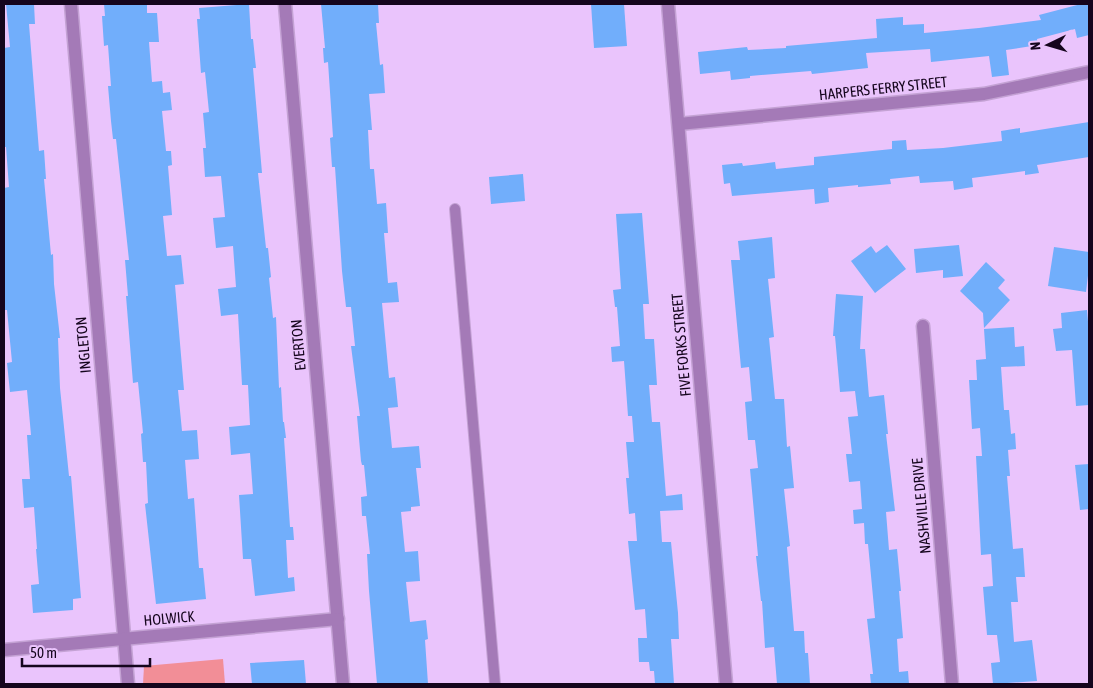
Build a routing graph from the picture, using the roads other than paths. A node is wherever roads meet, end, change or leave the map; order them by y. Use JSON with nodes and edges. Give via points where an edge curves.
{"nodes":[{"id":1,"x":71,"y":4,"type":"edge"},
{"id":2,"x":285,"y":4,"type":"edge"},
{"id":3,"x":668,"y":4,"type":"edge"},
{"id":4,"x":1089,"y":72,"type":"edge"},
{"id":5,"x":678,"y":124,"type":"junction"},
{"id":6,"x":455,"y":209,"type":"dead end"},
{"id":7,"x":923,"y":326,"type":"dead end"},
{"id":8,"x":338,"y":620,"type":"junction"},
{"id":9,"x":124,"y":639,"type":"junction"},
{"id":10,"x":4,"y":650,"type":"edge"},
{"id":11,"x":128,"y":684,"type":"edge"},
{"id":12,"x":343,"y":684,"type":"edge"},
{"id":13,"x":496,"y":684,"type":"edge"},
{"id":14,"x":726,"y":684,"type":"edge"},
{"id":15,"x":952,"y":684,"type":"edge"}],
"edges":[{"from":1,"to":9,"type":"street","name":"INGLETON"},
{"from":2,"to":8,"type":"street","name":"EVERTON"},
{"from":3,"to":5,"type":"street","name":"FIVE FORKS STREET"},
{"from":4,"to":5,"type":"street","name":"HARPERS FERRY STREET","via":[[984,94]]},
{"from":5,"to":14,"type":"street","name":"FIVE FORKS STREET"},
{"from":6,"to":13,"type":"lane"},
{"from":7,"to":15,"type":"street","name":"NASHVILLE DRIVE"},
{"from":8,"to":9,"type":"street","name":"HOLWICK"},
{"from":8,"to":12,"type":"street","name":"EVERTON"},
{"from":9,"to":10,"type":"street","name":"HOLWICK"},
{"from":9,"to":11,"type":"street","name":"INGLETON"}]}
